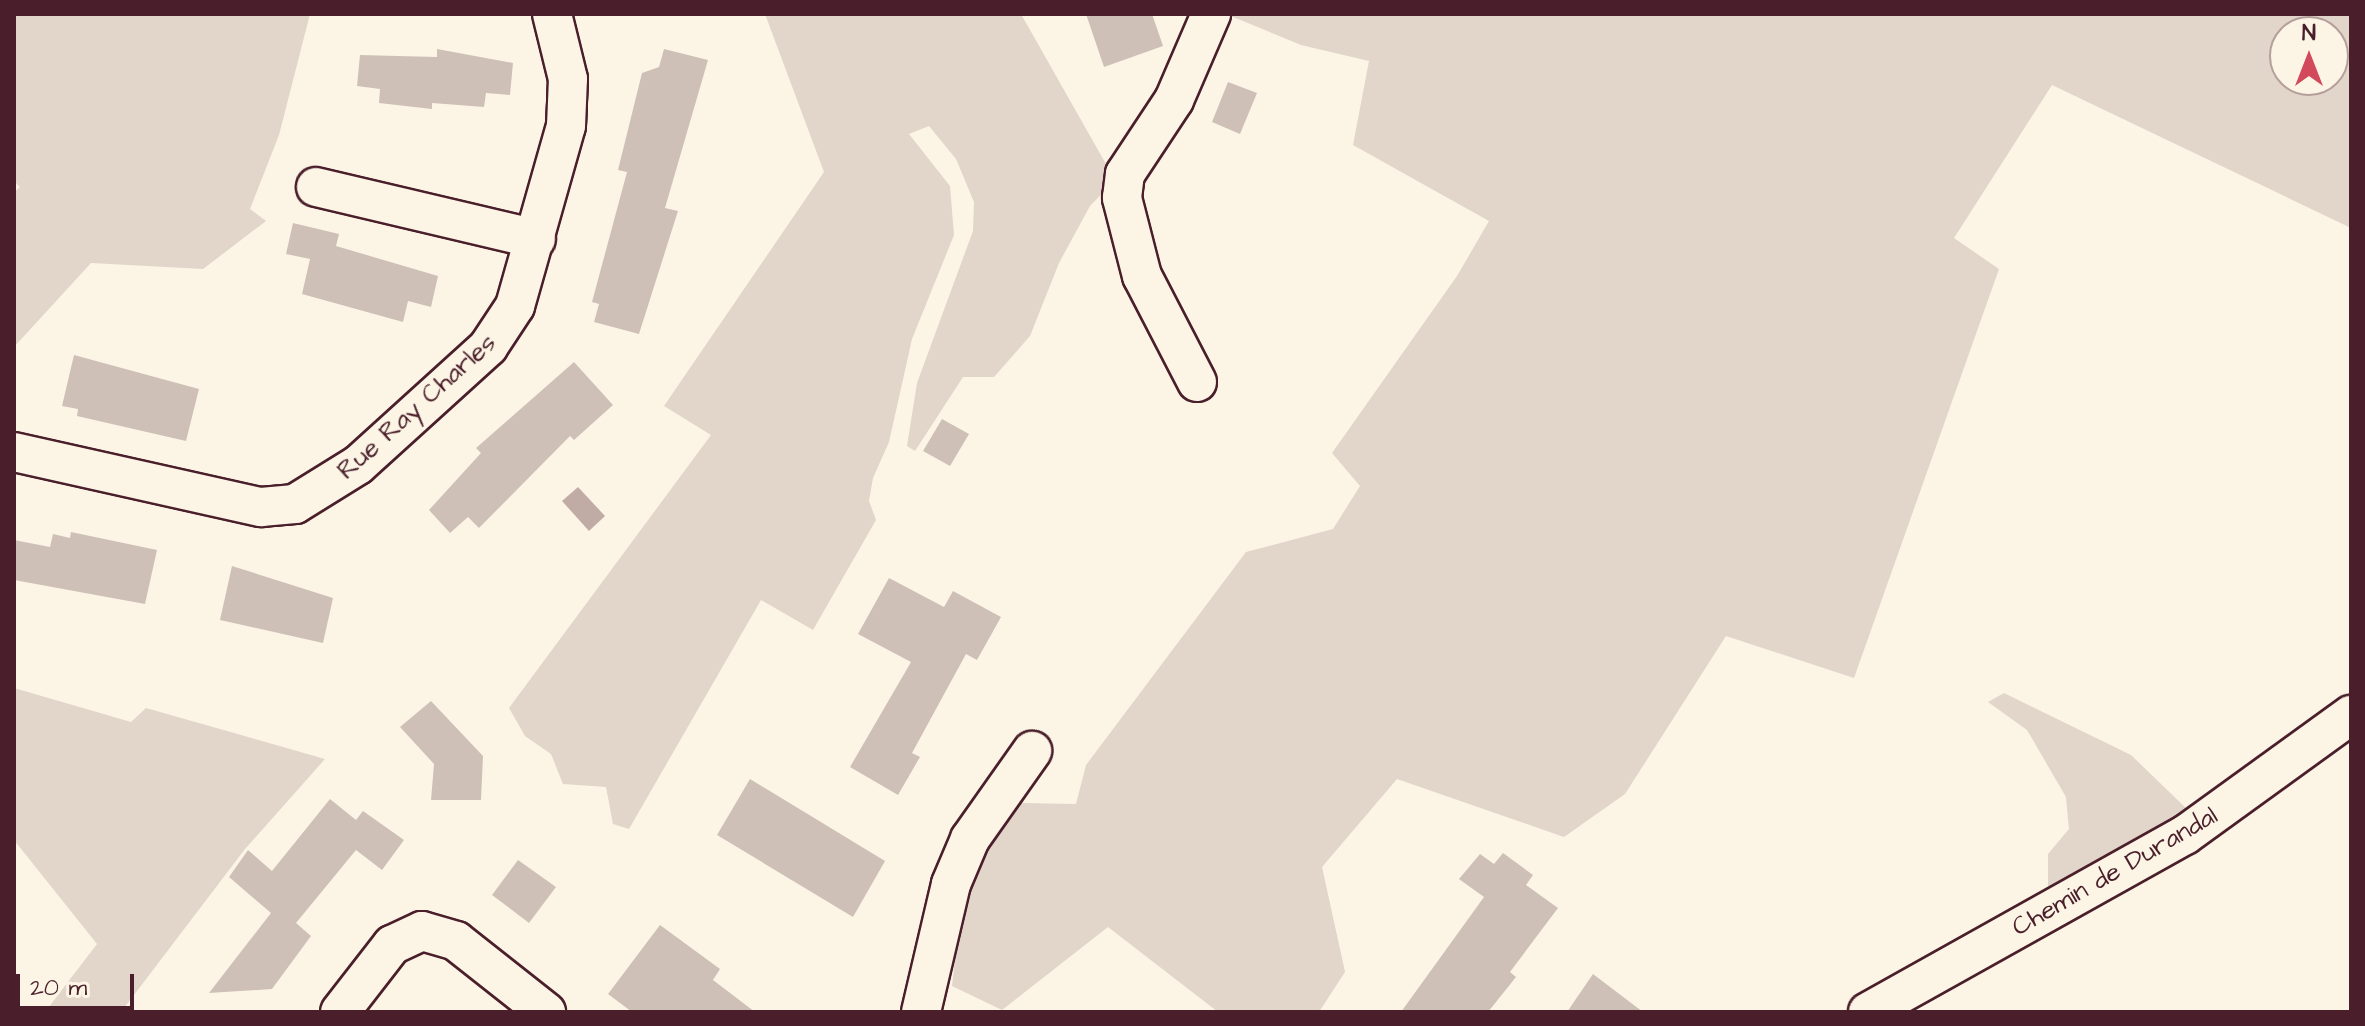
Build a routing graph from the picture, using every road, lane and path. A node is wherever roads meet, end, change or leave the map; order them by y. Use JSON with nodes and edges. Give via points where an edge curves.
{"nodes":[{"id":1,"x":552,"y":14,"type":"edge"},
{"id":2,"x":1211,"y":14,"type":"edge"},
{"id":3,"x":316,"y":187,"type":"dead end"},
{"id":4,"x":536,"y":239,"type":"junction"},
{"id":5,"x":1197,"y":382,"type":"dead end"},
{"id":6,"x":14,"y":452,"type":"edge"},
{"id":7,"x":2351,"y":715,"type":"edge"},
{"id":8,"x":1032,"y":751,"type":"dead end"},
{"id":9,"x":340,"y":1012,"type":"edge"},
{"id":10,"x":546,"y":1012,"type":"edge"},
{"id":11,"x":921,"y":1012,"type":"edge"},
{"id":12,"x":1868,"y":1012,"type":"edge"}],
"edges":[{"from":1,"to":4,"type":"street","name":"Rue Ray Charles","via":[[569,97]]},
{"from":2,"to":5,"type":"street","via":[[1174,100],[1125,174],[1122,198],[1142,276]]},
{"from":3,"to":4,"type":"street"},
{"from":4,"to":6,"type":"street","name":"Rue Ray Charles","via":[[507,325],[488,347],[358,465],[295,504],[261,507]]},
{"from":7,"to":12,"type":"street","name":"Chemin de Durandal","via":[[2185,835]]},
{"from":8,"to":11,"type":"street","via":[[970,839],[956,873]]},
{"from":9,"to":10,"type":"street","via":[[392,945],[422,931],[456,941]]}]}
